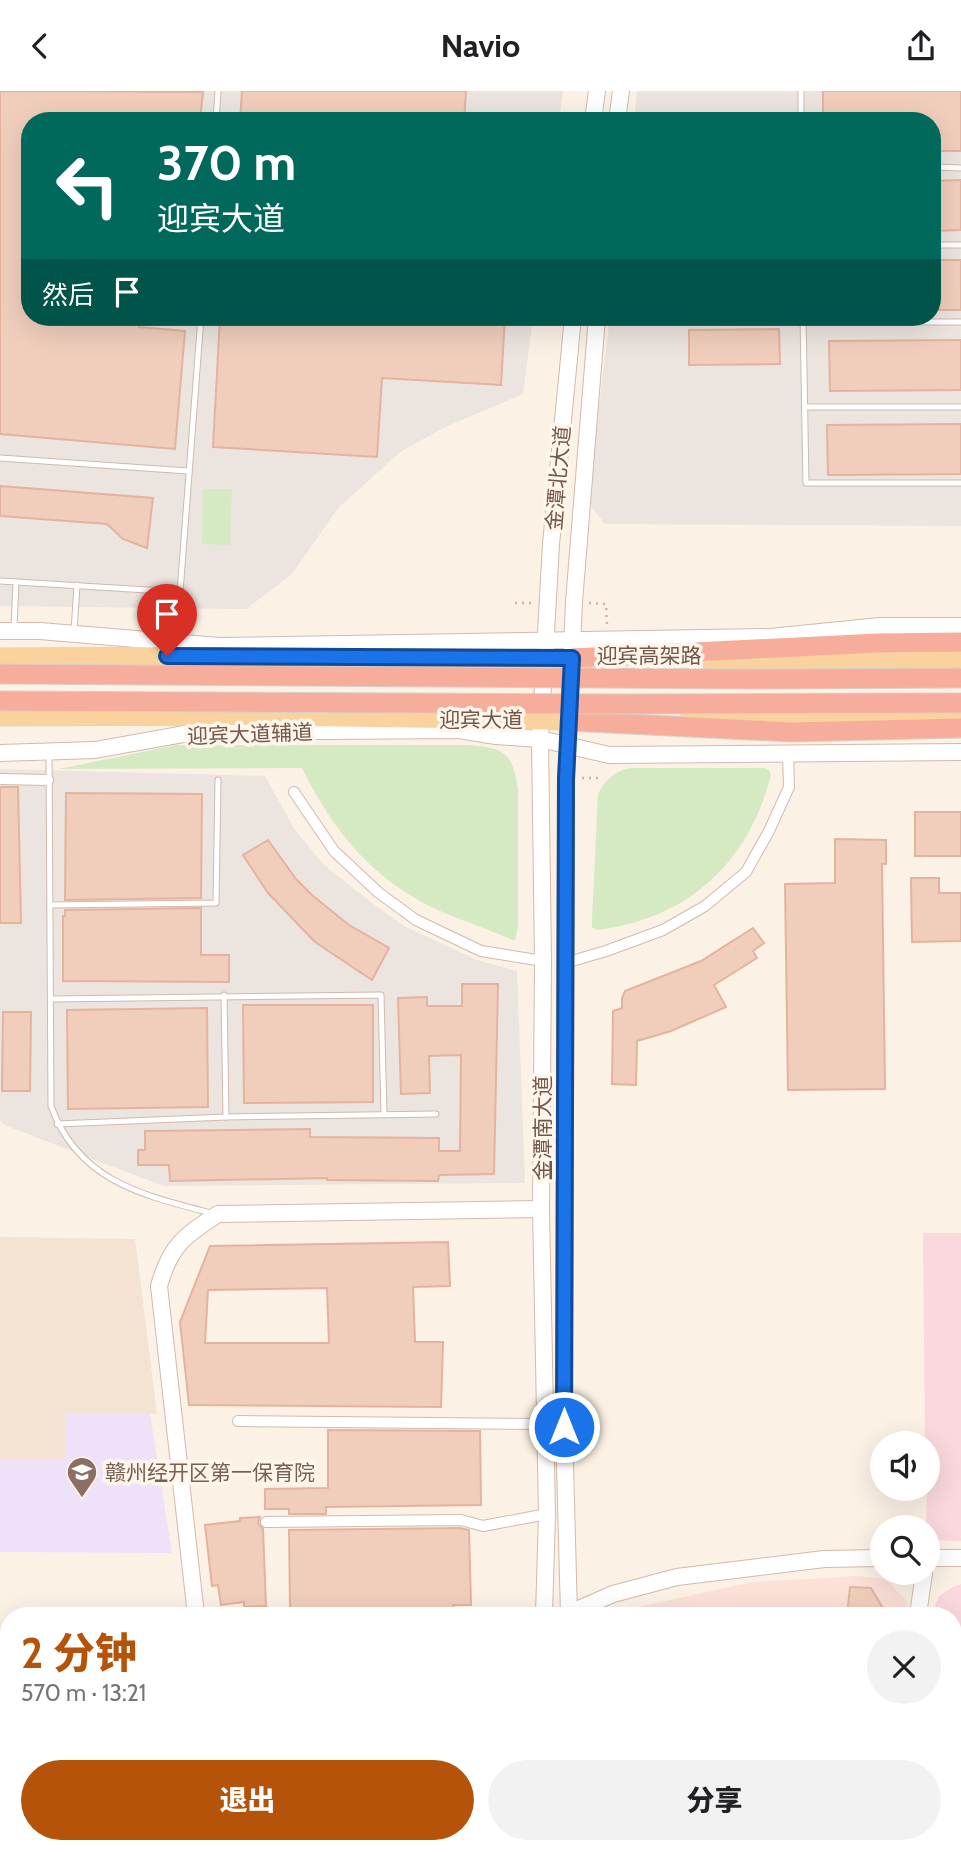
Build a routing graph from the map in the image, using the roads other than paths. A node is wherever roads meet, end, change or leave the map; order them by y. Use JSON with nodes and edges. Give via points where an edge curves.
{"nodes":[{"id":1,"x":218,"y":91,"type":"edge"},
{"id":2,"x":597,"y":91,"type":"edge"},
{"id":3,"x":621,"y":91,"type":"edge"},
{"id":4,"x":801,"y":91,"type":"edge"},
{"id":5,"x":217,"y":112,"type":"edge"},
{"id":6,"x":594,"y":112,"type":"edge"},
{"id":7,"x":618,"y":112,"type":"edge"},
{"id":8,"x":801,"y":112,"type":"edge"},
{"id":9,"x":941,"y":167,"type":"edge"},
{"id":10,"x":961,"y":168,"type":"edge"},
{"id":11,"x":941,"y":244,"type":"edge"},
{"id":12,"x":961,"y":245,"type":"edge"},
{"id":13,"x":941,"y":322,"type":"edge"},
{"id":14,"x":961,"y":322,"type":"edge"},
{"id":15,"x":200,"y":326,"type":"edge"},
{"id":16,"x":572,"y":326,"type":"edge"},
{"id":17,"x":596,"y":326,"type":"edge"},
{"id":18,"x":803,"y":326,"type":"edge"},
{"id":19,"x":805,"y":407,"type":"junction"},
{"id":20,"x":961,"y":407,"type":"edge"},
{"id":21,"x":0,"y":458,"type":"edge"},
{"id":22,"x":188,"y":471,"type":"junction"},
{"id":23,"x":961,"y":483,"type":"edge"},
{"id":24,"x":0,"y":581,"type":"edge"},
{"id":25,"x":16,"y":582,"type":"junction"},
{"id":26,"x":77,"y":585,"type":"junction"},
{"id":27,"x":961,"y":626,"type":"edge"},
{"id":28,"x":7,"y":631,"type":"edge"},
{"id":29,"x":74,"y":634,"type":"junction"},
{"id":30,"x":961,"y":642,"type":"edge"},
{"id":31,"x":546,"y":649,"type":"junction"},
{"id":32,"x":572,"y":649,"type":"junction"},
{"id":33,"x":0,"y":657,"type":"edge"},
{"id":34,"x":961,"y":660,"type":"edge"},
{"id":35,"x":0,"y":674,"type":"edge"},
{"id":36,"x":961,"y":678,"type":"edge"},
{"id":37,"x":0,"y":701,"type":"edge"},
{"id":38,"x":961,"y":703,"type":"edge"},
{"id":39,"x":0,"y":717,"type":"edge"},
{"id":40,"x":961,"y":717,"type":"edge"},
{"id":41,"x":541,"y":720,"type":"junction"},
{"id":42,"x":569,"y":721,"type":"junction"},
{"id":43,"x":961,"y":728,"type":"edge"},
{"id":44,"x":540,"y":739,"type":"junction"},
{"id":45,"x":568,"y":744,"type":"junction"},
{"id":46,"x":0,"y":753,"type":"edge"},
{"id":47,"x":49,"y":753,"type":"junction"},
{"id":48,"x":788,"y":753,"type":"junction"},
{"id":49,"x":961,"y":753,"type":"edge"},
{"id":50,"x":0,"y":779,"type":"edge"},
{"id":51,"x":48,"y":780,"type":"junction"},
{"id":52,"x":218,"y":780,"type":"dead end"},
{"id":53,"x":294,"y":792,"type":"dead end"},
{"id":54,"x":50,"y":905,"type":"junction"},
{"id":55,"x":543,"y":961,"type":"junction"},
{"id":56,"x":565,"y":963,"type":"junction"},
{"id":57,"x":223,"y":995,"type":"junction"},
{"id":58,"x":51,"y":999,"type":"junction"},
{"id":59,"x":436,"y":1114,"type":"dead end"},
{"id":60,"x":384,"y":1115,"type":"junction"},
{"id":61,"x":226,"y":1117,"type":"junction"},
{"id":62,"x":57,"y":1124,"type":"junction"},
{"id":63,"x":541,"y":1209,"type":"junction"},
{"id":64,"x":218,"y":1214,"type":"junction"},
{"id":65,"x":238,"y":1421,"type":"dead end"},
{"id":66,"x":545,"y":1424,"type":"junction"},
{"id":67,"x":547,"y":1514,"type":"junction"},
{"id":68,"x":266,"y":1523,"type":"dead end"},
{"id":69,"x":870,"y":1558,"type":"edge"},
{"id":70,"x":940,"y":1558,"type":"edge"},
{"id":71,"x":961,"y":1558,"type":"edge"},
{"id":72,"x":922,"y":1585,"type":"edge"},
{"id":73,"x":195,"y":1607,"type":"edge"},
{"id":74,"x":544,"y":1607,"type":"edge"},
{"id":75,"x":568,"y":1607,"type":"edge"},
{"id":76,"x":585,"y":1607,"type":"edge"},
{"id":77,"x":919,"y":1607,"type":"edge"}],
"edges":[{"from":1,"to":5,"type":"lane"},
{"from":2,"to":6,"type":"street"},
{"from":3,"to":7,"type":"street"},
{"from":4,"to":8,"type":"lane"},
{"from":9,"to":10,"type":"lane"},
{"from":11,"to":12,"type":"lane"},
{"from":13,"to":14,"type":"lane"},
{"from":15,"to":22,"type":"lane"},
{"from":16,"to":31,"type":"street","name":"金潭北大道"},
{"from":17,"to":32,"type":"street","name":"金潭北大道"},
{"from":18,"to":19,"type":"lane"},
{"from":19,"to":20,"type":"lane"},
{"from":19,"to":23,"type":"lane","via":[[806,483]]},
{"from":21,"to":22,"type":"lane"},
{"from":22,"to":26,"type":"lane","via":[[180,592]]},
{"from":24,"to":25,"type":"lane"},
{"from":25,"to":26,"type":"lane"},
{"from":25,"to":28,"type":"lane"},
{"from":26,"to":29,"type":"lane"},
{"from":27,"to":32,"type":"street","via":[[880,626]]},
{"from":28,"to":29,"type":"street"},
{"from":29,"to":31,"type":"street","via":[[219,646],[421,644]]},
{"from":30,"to":32,"type":"highway"},
{"from":31,"to":32,"type":"main road"},
{"from":31,"to":33,"type":"main road"},
{"from":31,"to":41,"type":"street","name":"金潭南大道"},
{"from":32,"to":34,"type":"main road"},
{"from":32,"to":42,"type":"street","name":"金潭南大道"},
{"from":35,"to":36,"type":"highway","name":"迎宾高架路","bridge":true},
{"from":37,"to":38,"type":"highway","bridge":true},
{"from":39,"to":41,"type":"main road","name":"迎宾大道"},
{"from":40,"to":42,"type":"main road","name":"迎宾大道"},
{"from":41,"to":42,"type":"main road","name":"迎宾大道"},
{"from":41,"to":44,"type":"street","name":"金潭南大道"},
{"from":42,"to":43,"type":"highway","via":[[792,732]]},
{"from":42,"to":45,"type":"street","name":"金潭南大道"},
{"from":44,"to":45,"type":"street","name":"迎宾大道辅道"},
{"from":44,"to":47,"type":"street","name":"迎宾大道辅道","via":[[460,730],[195,733]]},
{"from":44,"to":55,"type":"street","name":"金潭南大道"},
{"from":45,"to":48,"type":"street","name":"迎宾大道辅道","via":[[609,755]]},
{"from":45,"to":56,"type":"street","name":"金潭南大道"},
{"from":46,"to":47,"type":"street","name":"迎宾大道辅道"},
{"from":47,"to":51,"type":"lane"},
{"from":48,"to":49,"type":"street","name":"迎宾大道辅道"},
{"from":48,"to":56,"type":"street","via":[[789,787],[746,872],[705,906],[663,930]]},
{"from":50,"to":51,"type":"street"},
{"from":51,"to":54,"type":"lane"},
{"from":52,"to":54,"type":"lane","via":[[216,903]]},
{"from":53,"to":55,"type":"street","via":[[334,851],[416,921],[481,951]]},
{"from":54,"to":58,"type":"lane"},
{"from":55,"to":63,"type":"street","name":"金潭南大道"},
{"from":56,"to":75,"type":"street","name":"金潭南大道"},
{"from":57,"to":58,"type":"lane"},
{"from":57,"to":60,"type":"lane","via":[[381,995]]},
{"from":57,"to":61,"type":"lane"},
{"from":58,"to":62,"type":"lane","via":[[51,1106]]},
{"from":59,"to":60,"type":"lane"},
{"from":60,"to":61,"type":"lane"},
{"from":61,"to":62,"type":"lane"},
{"from":62,"to":64,"type":"lane","via":[[102,1174],[144,1195]]},
{"from":63,"to":64,"type":"street"},
{"from":63,"to":66,"type":"street","name":"金潭南大道"},
{"from":64,"to":73,"type":"street","via":[[187,1234],[166,1262],[159,1286]]},
{"from":65,"to":66,"type":"street"},
{"from":66,"to":67,"type":"street","name":"金潭南大道"},
{"from":67,"to":68,"type":"street","via":[[483,1526],[461,1520]]},
{"from":67,"to":74,"type":"street","name":"金潭南大道"},
{"from":69,"to":76,"type":"street","via":[[824,1559],[677,1577],[613,1594]]},
{"from":70,"to":71,"type":"street"},
{"from":72,"to":77,"type":"street"}]}
